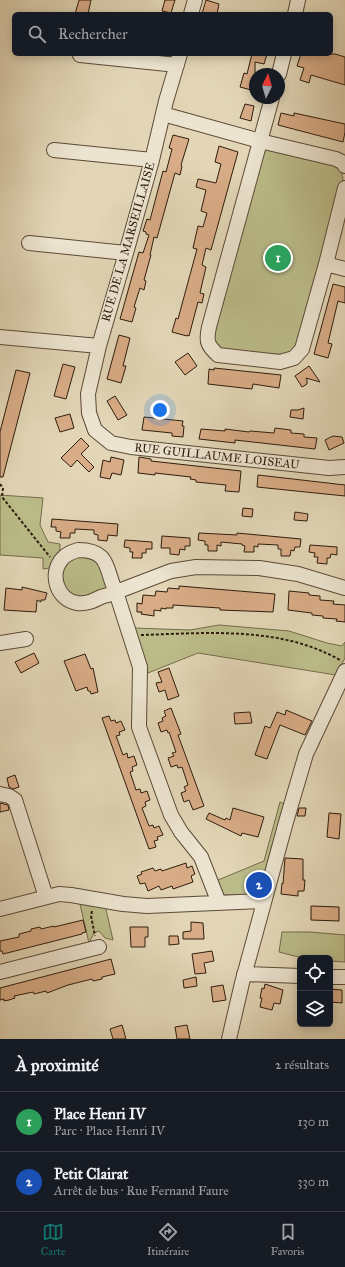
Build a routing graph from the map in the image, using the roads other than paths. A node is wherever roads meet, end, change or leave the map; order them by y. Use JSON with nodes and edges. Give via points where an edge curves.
{"nodes":[{"id":1,"x":195,"y":0,"type":"edge"},
{"id":2,"x":298,"y":0,"type":"edge"},
{"id":3,"x":192,"y":12,"type":"edge"},
{"id":4,"x":295,"y":12,"type":"edge"},
{"id":5,"x":100,"y":56,"type":"edge"},
{"id":6,"x":284,"y":56,"type":"edge"},
{"id":7,"x":178,"y":60,"type":"edge"},
{"id":8,"x":280,"y":68,"type":"edge"},
{"id":9,"x":270,"y":104,"type":"edge"},
{"id":10,"x":163,"y":114,"type":"junction"},
{"id":11,"x":260,"y":141,"type":"junction"},
{"id":12,"x":54,"y":150,"type":"dead end"},
{"id":13,"x":152,"y":160,"type":"junction"},
{"id":14,"x":345,"y":166,"type":"edge"},
{"id":15,"x":345,"y":188,"type":"edge"},
{"id":16,"x":29,"y":243,"type":"dead end"},
{"id":17,"x":126,"y":253,"type":"junction"},
{"id":18,"x":326,"y":264,"type":"junction"},
{"id":19,"x":345,"y":270,"type":"edge"},
{"id":20,"x":0,"y":337,"type":"edge"},
{"id":21,"x":99,"y":346,"type":"junction"},
{"id":22,"x":95,"y":430,"type":"joint"},
{"id":23,"x":345,"y":467,"type":"edge"},
{"id":24,"x":345,"y":588,"type":"edge"},
{"id":25,"x":116,"y":592,"type":"junction"},
{"id":26,"x":26,"y":638,"type":"dead end"},
{"id":27,"x":0,"y":643,"type":"edge"},
{"id":28,"x":345,"y":671,"type":"edge"},
{"id":29,"x":0,"y":794,"type":"edge"},
{"id":30,"x":46,"y":897,"type":"junction"},
{"id":31,"x":264,"y":901,"type":"junction"},
{"id":32,"x":219,"y":903,"type":"junction"},
{"id":33,"x":0,"y":909,"type":"edge"},
{"id":34,"x":98,"y":947,"type":"road end"},
{"id":35,"x":0,"y":972,"type":"edge"},
{"id":36,"x":244,"y":974,"type":"junction"},
{"id":37,"x":297,"y":976,"type":"edge"},
{"id":38,"x":333,"y":977,"type":"edge"},
{"id":39,"x":345,"y":977,"type":"edge"},
{"id":40,"x":229,"y":1039,"type":"edge"}],
"edges":[{"from":1,"to":3,"type":"street"},
{"from":2,"to":4,"type":"street"},
{"from":5,"to":7,"type":"street"},
{"from":6,"to":8,"type":"street"},
{"from":7,"to":10,"type":"street","name":"RUE DE LA MARSEILLAISE"},
{"from":9,"to":11,"type":"street"},
{"from":10,"to":11,"type":"street"},
{"from":10,"to":13,"type":"street","name":"RUE DE LA MARSEILLAISE"},
{"from":11,"to":14,"type":"street","via":[[336,159]]},
{"from":11,"to":18,"type":"street","via":[[209,327],[207,340],[210,348],[218,356],[280,362],[294,358],[302,349]]},
{"from":12,"to":13,"type":"street"},
{"from":13,"to":17,"type":"street","name":"RUE DE LA MARSEILLAISE"},
{"from":15,"to":18,"type":"street"},
{"from":16,"to":17,"type":"street"},
{"from":17,"to":21,"type":"street","name":"RUE DE LA MARSEILLAISE"},
{"from":18,"to":19,"type":"street"},
{"from":20,"to":21,"type":"street"},
{"from":21,"to":22,"type":"street","name":"RUE DE LA MARSEILLAISE","via":[[88,394],[89,413]]},
{"from":22,"to":23,"type":"street","name":"RUE GUILLAUME LOISEAU","via":[[111,444],[130,447],[329,468]]},
{"from":24,"to":25,"type":"street","via":[[298,574],[259,568],[196,568],[171,571]]},
{"from":25,"to":25,"type":"street","via":[[86,603],[76,603],[61,593],[56,585],[57,566],[69,553],[78,550],[96,553],[108,567]]},
{"from":25,"to":32,"type":"street","via":[[140,667],[139,727],[171,815],[201,857]]},
{"from":26,"to":27,"type":"street"},
{"from":28,"to":31,"type":"street","via":[[306,754]]},
{"from":29,"to":30,"type":"street","via":[[15,800]]},
{"from":30,"to":32,"type":"street","via":[[71,895],[147,906]]},
{"from":30,"to":33,"type":"street"},
{"from":31,"to":32,"type":"street"},
{"from":31,"to":36,"type":"street"},
{"from":34,"to":35,"type":"street"},
{"from":36,"to":37,"type":"street"},
{"from":36,"to":40,"type":"street"},
{"from":38,"to":39,"type":"street"}]}
